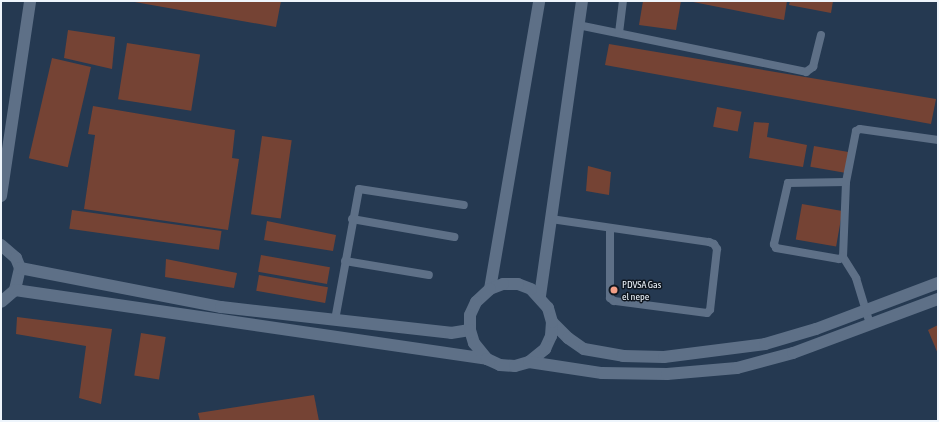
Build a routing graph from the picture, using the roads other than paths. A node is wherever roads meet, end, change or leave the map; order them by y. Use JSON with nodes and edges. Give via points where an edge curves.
{"nodes":[{"id":1,"x":30,"y":1,"type":"edge"},
{"id":2,"x":539,"y":1,"type":"edge"},
{"id":3,"x":582,"y":1,"type":"edge"},
{"id":4,"x":623,"y":1,"type":"edge"},
{"id":5,"x":578,"y":25,"type":"junction"},
{"id":6,"x":619,"y":33,"type":"junction"},
{"id":7,"x":821,"y":35,"type":"dead end"},
{"id":8,"x":938,"y":140,"type":"edge"},
{"id":9,"x":846,"y":182,"type":"junction"},
{"id":10,"x":1,"y":196,"type":"edge"},
{"id":11,"x":464,"y":205,"type":"dead end"},
{"id":12,"x":352,"y":219,"type":"junction"},
{"id":13,"x":550,"y":219,"type":"junction"},
{"id":14,"x":610,"y":228,"type":"junction"},
{"id":15,"x":454,"y":237,"type":"dead end"},
{"id":16,"x":1,"y":244,"type":"edge"},
{"id":17,"x":843,"y":257,"type":"junction"},
{"id":18,"x":345,"y":261,"type":"junction"},
{"id":19,"x":20,"y":268,"type":"junction"},
{"id":20,"x":429,"y":275,"type":"dead end"},
{"id":21,"x":938,"y":284,"type":"edge"},
{"id":22,"x":490,"y":289,"type":"junction"},
{"id":23,"x":15,"y":290,"type":"junction"},
{"id":24,"x":540,"y":296,"type":"junction"},
{"id":25,"x":938,"y":298,"type":"edge"},
{"id":26,"x":1,"y":302,"type":"edge"},
{"id":27,"x":866,"y":311,"type":"junction"},
{"id":28,"x":336,"y":320,"type":"junction"},
{"id":29,"x":552,"y":322,"type":"junction"},
{"id":30,"x":870,"y":324,"type":"junction"},
{"id":31,"x":470,"y":330,"type":"junction"},
{"id":32,"x":487,"y":359,"type":"junction"},
{"id":33,"x":529,"y":362,"type":"junction"}],
"edges":[{"from":1,"to":10,"type":"street"},
{"from":2,"to":22,"type":"street"},
{"from":3,"to":5,"type":"street"},
{"from":4,"to":6,"type":"lane"},
{"from":5,"to":6,"type":"lane"},
{"from":5,"to":13,"type":"street"},
{"from":6,"to":7,"type":"lane","via":[[806,72],[813,67]]},
{"from":8,"to":9,"type":"lane","via":[[860,129],[854,135]]},
{"from":9,"to":17,"type":"lane"},
{"from":9,"to":17,"type":"lane","via":[[788,183],[774,244],[780,250],[839,259]]},
{"from":11,"to":12,"type":"lane","via":[[362,188],[357,192]]},
{"from":12,"to":15,"type":"lane"},
{"from":12,"to":18,"type":"lane"},
{"from":13,"to":14,"type":"lane"},
{"from":13,"to":24,"type":"street"},
{"from":14,"to":14,"type":"lane","via":[[714,244],[717,249],[710,310],[707,313],[614,301],[610,298]]},
{"from":16,"to":19,"type":"street","via":[[16,258]]},
{"from":17,"to":27,"type":"lane","via":[[856,278]]},
{"from":18,"to":20,"type":"lane"},
{"from":18,"to":28,"type":"lane"},
{"from":19,"to":23,"type":"street"},
{"from":19,"to":28,"type":"street","via":[[221,307]]},
{"from":21,"to":27,"type":"street"},
{"from":22,"to":24,"type":"street","via":[[503,284],[518,284]]},
{"from":22,"to":31,"type":"street","via":[[476,302],[470,315]]},
{"from":23,"to":26,"type":"street"},
{"from":23,"to":32,"type":"street"},
{"from":24,"to":29,"type":"street","via":[[548,308]]},
{"from":25,"to":30,"type":"street"},
{"from":27,"to":29,"type":"street","via":[[765,344],[664,357],[623,356],[584,349]]},
{"from":27,"to":30,"type":"lane"},
{"from":28,"to":31,"type":"street","via":[[451,333]]},
{"from":29,"to":33,"type":"street","via":[[551,336],[544,349]]},
{"from":30,"to":33,"type":"street","via":[[793,353],[737,368],[667,374],[602,374]]},
{"from":31,"to":32,"type":"street","via":[[474,343]]},
{"from":32,"to":33,"type":"street","via":[[500,365],[515,366]]}]}
